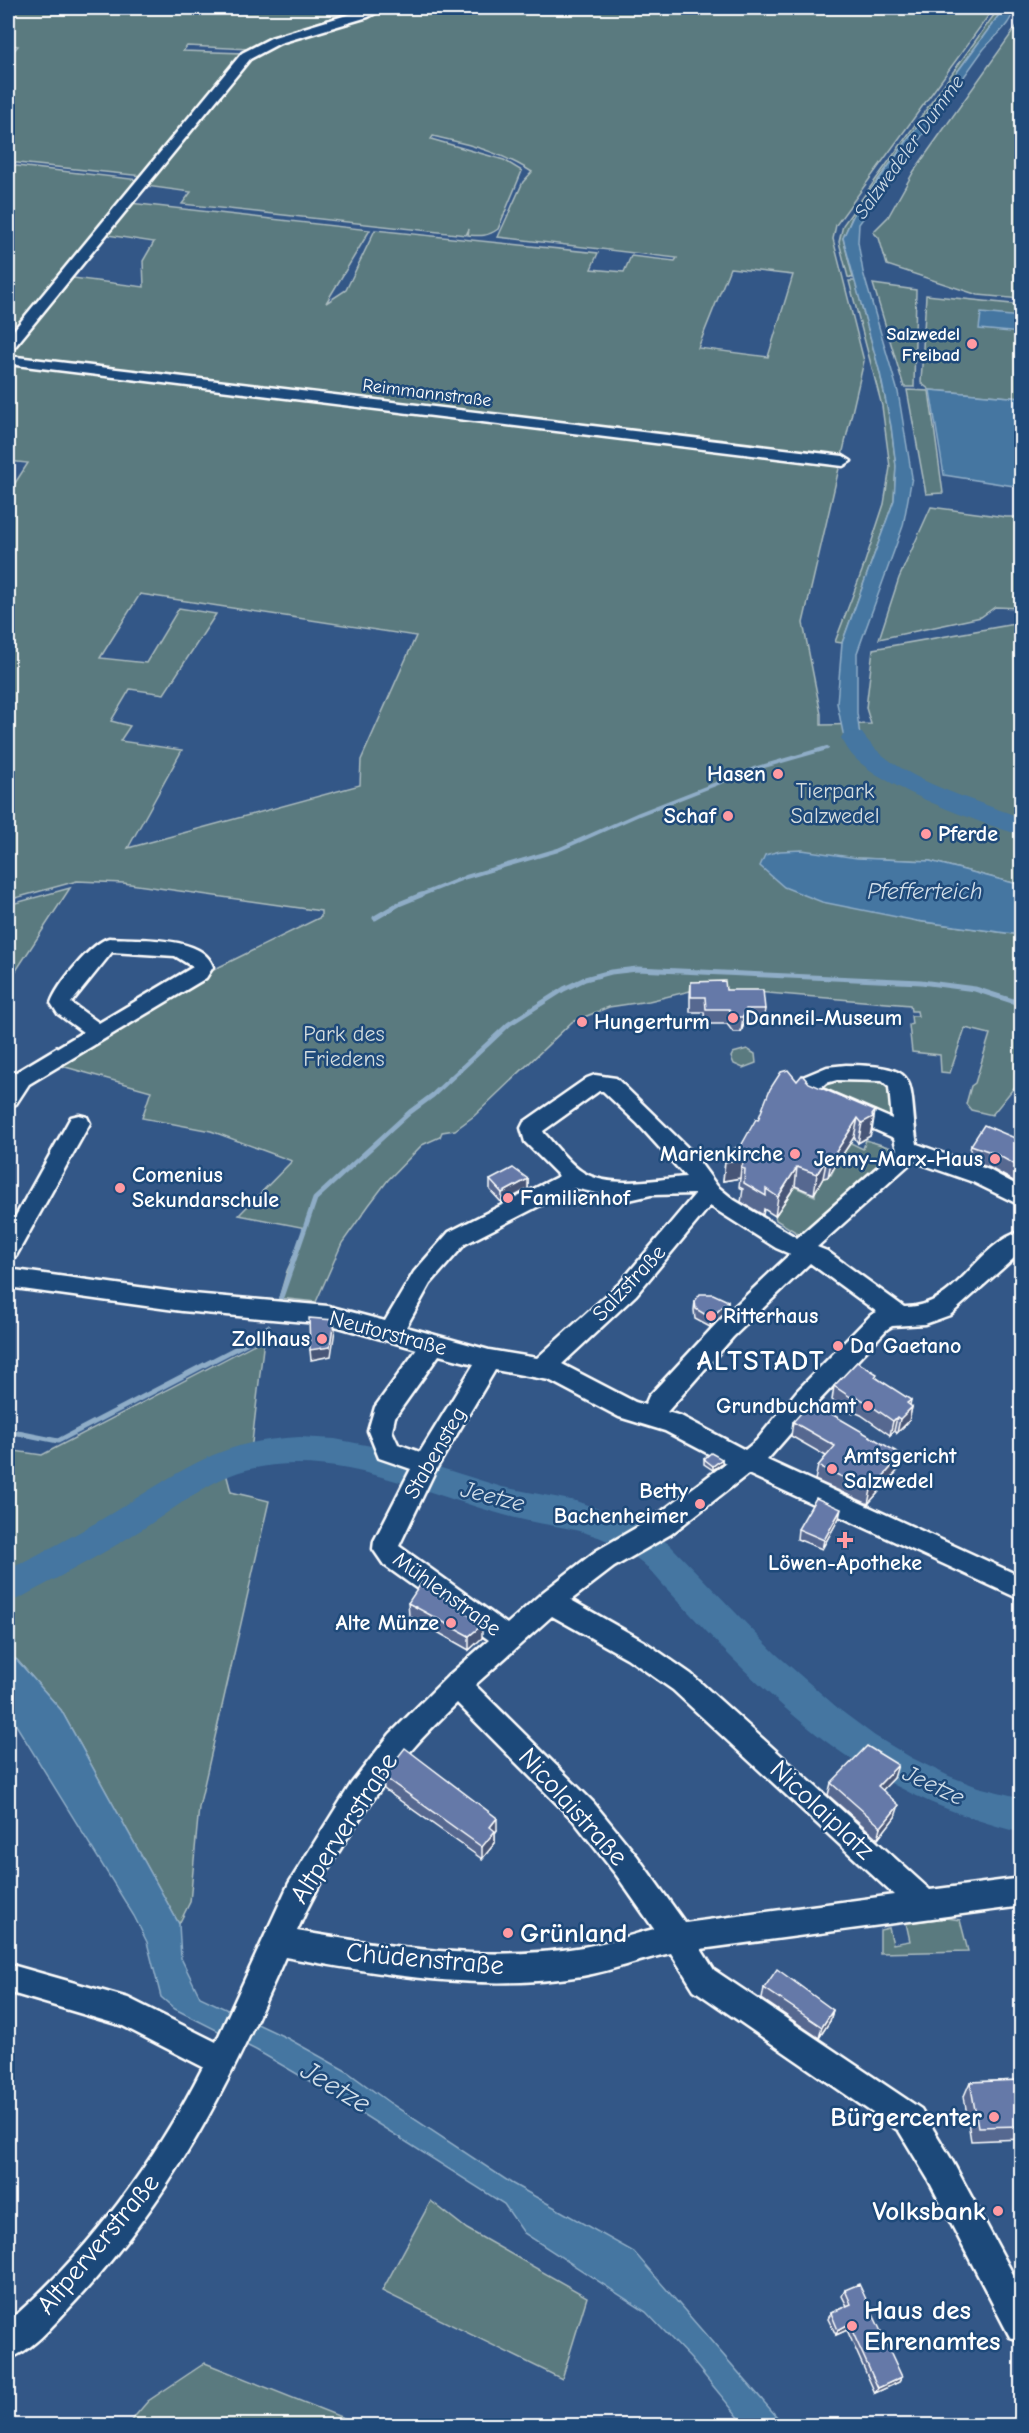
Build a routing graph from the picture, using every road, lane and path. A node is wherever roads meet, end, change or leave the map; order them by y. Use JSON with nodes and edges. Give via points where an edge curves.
{"nodes":[{"id":1,"x":379,"y":8,"type":"edge"},
{"id":2,"x":8,"y":346,"type":"edge"},
{"id":3,"x":8,"y":360,"type":"edge"},
{"id":4,"x":843,"y":461,"type":"dead end"},
{"id":5,"x":97,"y":1032,"type":"junction"},
{"id":6,"x":8,"y":1099,"type":"edge"},
{"id":7,"x":79,"y":1122,"type":"dead end"},
{"id":8,"x":574,"y":1178,"type":"junction"},
{"id":9,"x":706,"y":1189,"type":"junction"},
{"id":10,"x":1022,"y":1198,"type":"edge"},
{"id":11,"x":1022,"y":1239,"type":"edge"},
{"id":12,"x":8,"y":1250,"type":"edge"},
{"id":13,"x":805,"y":1250,"type":"junction"},
{"id":14,"x":8,"y":1278,"type":"edge"},
{"id":15,"x":898,"y":1315,"type":"junction"},
{"id":16,"x":392,"y":1331,"type":"junction"},
{"id":17,"x":434,"y":1344,"type":"junction"},
{"id":18,"x":489,"y":1359,"type":"junction"},
{"id":19,"x":542,"y":1368,"type":"junction"},
{"id":20,"x":653,"y":1416,"type":"junction"},
{"id":21,"x":746,"y":1462,"type":"junction"},
{"id":22,"x":422,"y":1472,"type":"junction"},
{"id":23,"x":386,"y":1549,"type":"joint"},
{"id":24,"x":1022,"y":1589,"type":"edge"},
{"id":25,"x":552,"y":1600,"type":"junction"},
{"id":26,"x":508,"y":1639,"type":"junction"},
{"id":27,"x":458,"y":1685,"type":"junction"},
{"id":28,"x":1022,"y":1892,"type":"edge"},
{"id":29,"x":924,"y":1904,"type":"junction"},
{"id":30,"x":678,"y":1938,"type":"junction"},
{"id":31,"x":278,"y":1942,"type":"junction"},
{"id":32,"x":8,"y":1978,"type":"edge"},
{"id":33,"x":227,"y":2051,"type":"junction"},
{"id":34,"x":1022,"y":2325,"type":"edge"},
{"id":35,"x":8,"y":2343,"type":"edge"}],
"edges":[{"from":1,"to":2,"type":"street","via":[[251,52]]},
{"from":3,"to":4,"type":"street","name":"Reimmannstraße"},
{"from":5,"to":5,"type":"street","via":[[199,973],[202,963],[179,949],[116,944],[104,948],[61,1003]]},
{"from":5,"to":6,"type":"street","via":[[21,1079]]},
{"from":7,"to":12,"type":"street"},
{"from":8,"to":9,"type":"street","via":[[603,1189],[629,1192],[651,1187]]},
{"from":8,"to":9,"type":"street","via":[[533,1136],[532,1128],[595,1083],[608,1083],[684,1158]]},
{"from":8,"to":16,"type":"street","via":[[466,1232],[444,1251],[415,1288]]},
{"from":9,"to":13,"type":"street","via":[[776,1237]]},
{"from":9,"to":19,"type":"street","name":"Salzstraße","via":[[628,1289]]},
{"from":10,"to":13,"type":"street","via":[[907,1142]]},
{"from":11,"to":15,"type":"street","via":[[947,1305],[930,1314]]},
{"from":13,"to":15,"type":"street"},
{"from":13,"to":20,"type":"street","via":[[658,1403]]},
{"from":14,"to":16,"type":"street","name":"Neutorstraße","via":[[150,1298],[343,1318]]},
{"from":15,"to":21,"type":"street","name":"Altperverstraße","via":[[886,1317],[863,1337],[765,1448]]},
{"from":16,"to":17,"type":"street","name":"Neutorstraße"},
{"from":17,"to":18,"type":"street","name":"Neutorstraße"},
{"from":17,"to":22,"type":"street","via":[[384,1413],[380,1431],[388,1450]]},
{"from":18,"to":19,"type":"street","name":"Neutorstraße"},
{"from":18,"to":22,"type":"street","name":"Stabensteg"},
{"from":19,"to":20,"type":"street","name":"Neutorstraße","via":[[569,1377],[628,1410]]},
{"from":20,"to":21,"type":"street","name":"Neutorstraße"},
{"from":21,"to":24,"type":"street","name":"Neutorstraße"},
{"from":21,"to":25,"type":"street","name":"Altperverstraße","via":[[662,1526],[605,1559]]},
{"from":22,"to":23,"type":"street","name":"Stabensteg"},
{"from":23,"to":26,"type":"street","name":"Mühlenstraße"},
{"from":25,"to":26,"type":"street","name":"Altperverstraße"},
{"from":25,"to":29,"type":"street","name":"Nicolaiplatz","via":[[682,1682]]},
{"from":26,"to":27,"type":"street","name":"Altperverstraße"},
{"from":27,"to":30,"type":"street","name":"Nicolaistraße","via":[[583,1811]]},
{"from":27,"to":31,"type":"street","name":"Altperverstraße","via":[[406,1736],[361,1793],[299,1893]]},
{"from":28,"to":29,"type":"street"},
{"from":29,"to":30,"type":"street"},
{"from":30,"to":31,"type":"street","name":"Chüdenstraße","via":[[581,1962],[472,1968],[430,1966]]},
{"from":30,"to":34,"type":"street","name":"Nicolaistraße","via":[[704,1980],[718,1991],[910,2120]]},
{"from":31,"to":33,"type":"street","name":"Altperverstraße"},
{"from":32,"to":33,"type":"street","via":[[128,2013]]},
{"from":33,"to":35,"type":"street","name":"Altperverstraße","via":[[200,2105],[128,2216],[72,2282]]}]}
